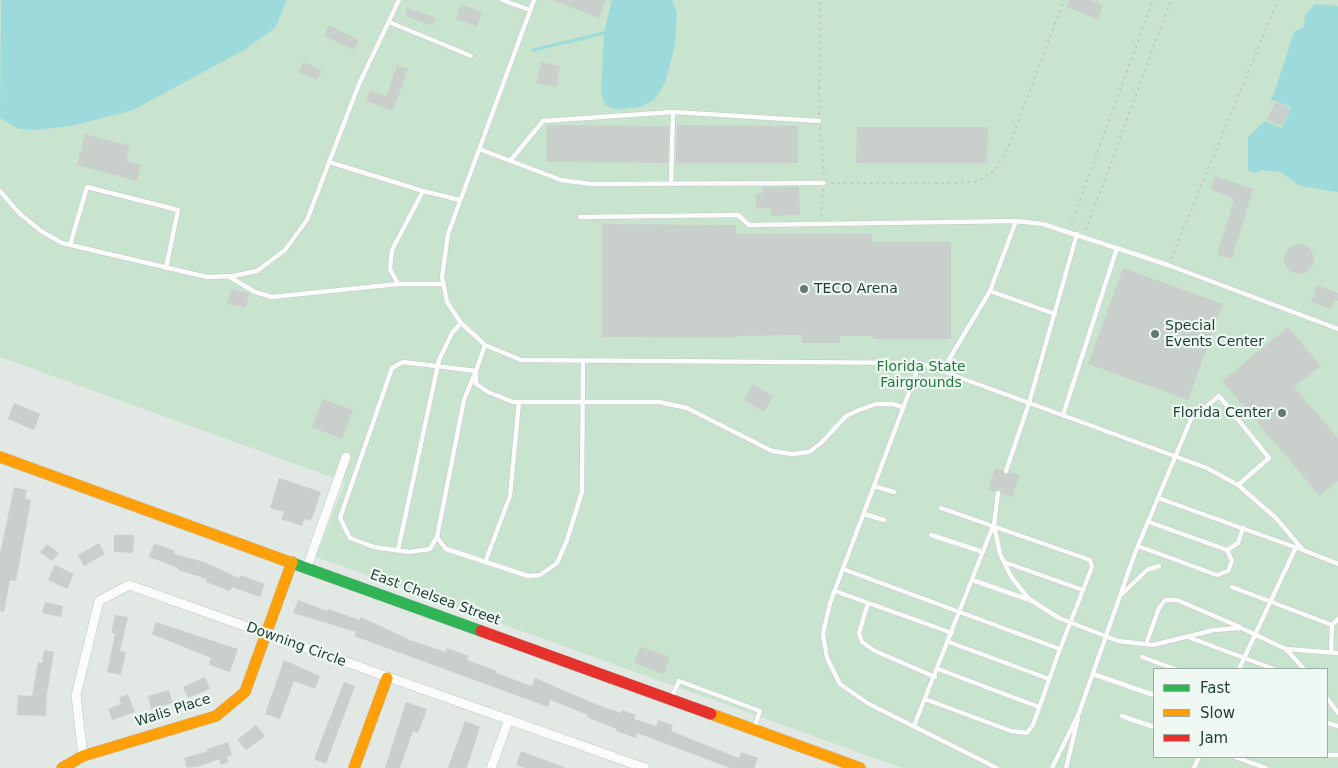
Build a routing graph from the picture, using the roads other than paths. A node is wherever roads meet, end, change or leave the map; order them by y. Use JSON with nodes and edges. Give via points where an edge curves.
{"nodes":[{"id":1,"x":399,"y":0,"type":"edge"},
{"id":2,"x":502,"y":0,"type":"edge"},
{"id":3,"x":534,"y":0,"type":"edge"},
{"id":4,"x":530,"y":10,"type":"junction"},
{"id":5,"x":389,"y":22,"type":"junction"},
{"id":6,"x":471,"y":56,"type":"dead end"},
{"id":7,"x":673,"y":112,"type":"junction"},
{"id":8,"x":819,"y":121,"type":"road end"},
{"id":9,"x":479,"y":149,"type":"junction"},
{"id":10,"x":510,"y":161,"type":"junction"},
{"id":11,"x":329,"y":162,"type":"junction"},
{"id":12,"x":824,"y":183,"type":"road end"},
{"id":13,"x":671,"y":184,"type":"junction"},
{"id":14,"x":423,"y":191,"type":"junction"},
{"id":15,"x":0,"y":192,"type":"edge"},
{"id":16,"x":460,"y":200,"type":"junction"},
{"id":17,"x":580,"y":217,"type":"dead end"},
{"id":18,"x":1016,"y":221,"type":"junction"},
{"id":19,"x":1077,"y":234,"type":"junction"},
{"id":20,"x":70,"y":245,"type":"junction"},
{"id":21,"x":1117,"y":248,"type":"junction"},
{"id":22,"x":166,"y":268,"type":"junction"},
{"id":23,"x":228,"y":276,"type":"junction"},
{"id":24,"x":398,"y":284,"type":"junction"},
{"id":25,"x":444,"y":284,"type":"junction"},
{"id":26,"x":990,"y":291,"type":"junction"},
{"id":27,"x":1055,"y":314,"type":"junction"},
{"id":28,"x":461,"y":323,"type":"junction"},
{"id":29,"x":1338,"y":329,"type":"edge"},
{"id":30,"x":485,"y":345,"type":"junction"},
{"id":31,"x":584,"y":360,"type":"junction"},
{"id":32,"x":920,"y":363,"type":"junction"},
{"id":33,"x":438,"y":366,"type":"junction"},
{"id":34,"x":476,"y":371,"type":"junction"},
{"id":35,"x":942,"y":371,"type":"junction"},
{"id":36,"x":519,"y":402,"type":"junction"},
{"id":37,"x":583,"y":403,"type":"junction"},
{"id":38,"x":1029,"y":403,"type":"junction"},
{"id":39,"x":903,"y":407,"type":"junction"},
{"id":40,"x":1062,"y":415,"type":"junction"},
{"id":41,"x":1177,"y":456,"type":"junction"},
{"id":42,"x":0,"y":457,"type":"edge"},
{"id":43,"x":346,"y":457,"type":"dead end"},
{"id":44,"x":1006,"y":471,"type":"dead end"},
{"id":45,"x":1238,"y":485,"type":"junction"},
{"id":46,"x":874,"y":486,"type":"junction"},
{"id":47,"x":894,"y":492,"type":"dead end"},
{"id":48,"x":998,"y":493,"type":"dead end"},
{"id":49,"x":1158,"y":498,"type":"junction"},
{"id":50,"x":941,"y":508,"type":"dead end"},
{"id":51,"x":864,"y":514,"type":"junction"},
{"id":52,"x":884,"y":520,"type":"dead end"},
{"id":53,"x":1149,"y":522,"type":"junction"},
{"id":54,"x":994,"y":525,"type":"junction"},
{"id":55,"x":1243,"y":528,"type":"junction"},
{"id":56,"x":931,"y":535,"type":"dead end"},
{"id":57,"x":437,"y":537,"type":"junction"},
{"id":58,"x":1138,"y":546,"type":"junction"},
{"id":59,"x":1296,"y":547,"type":"junction"},
{"id":60,"x":398,"y":550,"type":"junction"},
{"id":61,"x":1227,"y":550,"type":"junction"},
{"id":62,"x":1304,"y":550,"type":"junction"},
{"id":63,"x":983,"y":552,"type":"junction"},
{"id":64,"x":486,"y":560,"type":"junction"},
{"id":65,"x":292,"y":562,"type":"junction"},
{"id":66,"x":1004,"y":562,"type":"junction"},
{"id":67,"x":1338,"y":564,"type":"edge"},
{"id":68,"x":1159,"y":566,"type":"dead end"},
{"id":69,"x":307,"y":567,"type":"junction"},
{"id":70,"x":843,"y":569,"type":"junction"},
{"id":71,"x":972,"y":580,"type":"junction"},
{"id":72,"x":1232,"y":588,"type":"dead end"},
{"id":73,"x":1083,"y":590,"type":"junction"},
{"id":74,"x":835,"y":591,"type":"junction"},
{"id":75,"x":1120,"y":596,"type":"junction"},
{"id":76,"x":1029,"y":600,"type":"junction"},
{"id":77,"x":1270,"y":602,"type":"junction"},
{"id":78,"x":868,"y":603,"type":"junction"},
{"id":79,"x":960,"y":612,"type":"junction"},
{"id":80,"x":1338,"y":619,"type":"edge"},
{"id":81,"x":1072,"y":623,"type":"junction"},
{"id":82,"x":1332,"y":625,"type":"junction"},
{"id":83,"x":1241,"y":628,"type":"junction"},
{"id":84,"x":952,"y":633,"type":"junction"},
{"id":85,"x":266,"y":634,"type":"junction"},
{"id":86,"x":1256,"y":634,"type":"junction"},
{"id":87,"x":1107,"y":637,"type":"junction"},
{"id":88,"x":1186,"y":637,"type":"junction"},
{"id":89,"x":949,"y":642,"type":"junction"},
{"id":90,"x":1146,"y":644,"type":"junction"},
{"id":91,"x":1060,"y":649,"type":"junction"},
{"id":92,"x":1286,"y":649,"type":"junction"},
{"id":93,"x":1331,"y":652,"type":"junction"},
{"id":94,"x":1338,"y":652,"type":"edge"},
{"id":95,"x":1142,"y":657,"type":"dead end"},
{"id":96,"x":1244,"y":659,"type":"junction"},
{"id":97,"x":1172,"y":668,"type":"edge"},
{"id":98,"x":1240,"y":668,"type":"edge"},
{"id":99,"x":1271,"y":668,"type":"edge"},
{"id":100,"x":1303,"y":668,"type":"edge"},
{"id":101,"x":938,"y":669,"type":"junction"},
{"id":102,"x":1093,"y":674,"type":"junction"},
{"id":103,"x":934,"y":677,"type":"junction"},
{"id":104,"x":387,"y":678,"type":"junction"},
{"id":105,"x":1049,"y":679,"type":"junction"},
{"id":106,"x":1153,"y":695,"type":"edge"},
{"id":107,"x":925,"y":699,"type":"junction"},
{"id":108,"x":1328,"y":699,"type":"edge"},
{"id":109,"x":671,"y":700,"type":"junction"},
{"id":110,"x":1040,"y":707,"type":"junction"},
{"id":111,"x":1079,"y":713,"type":"junction"},
{"id":112,"x":1338,"y":713,"type":"edge"},
{"id":113,"x":1122,"y":716,"type":"dead end"},
{"id":114,"x":508,"y":718,"type":"junction"},
{"id":115,"x":914,"y":726,"type":"junction"},
{"id":116,"x":1153,"y":727,"type":"edge"},
{"id":117,"x":754,"y":730,"type":"junction"},
{"id":118,"x":83,"y":756,"type":"junction"},
{"id":119,"x":1238,"y":758,"type":"edge"},
{"id":120,"x":62,"y":768,"type":"edge"},
{"id":121,"x":354,"y":768,"type":"edge"},
{"id":122,"x":491,"y":768,"type":"edge"},
{"id":123,"x":645,"y":768,"type":"edge"},
{"id":124,"x":860,"y":768,"type":"edge"},
{"id":125,"x":997,"y":768,"type":"edge"},
{"id":126,"x":1052,"y":768,"type":"edge"},
{"id":127,"x":1066,"y":768,"type":"edge"},
{"id":128,"x":1266,"y":768,"type":"edge"}],
"edges":[{"from":1,"to":5,"type":"lane"},
{"from":2,"to":4,"type":"lane"},
{"from":3,"to":4,"type":"lane"},
{"from":4,"to":9,"type":"lane"},
{"from":5,"to":6,"type":"lane"},
{"from":5,"to":11,"type":"lane","via":[[359,84]]},
{"from":7,"to":8,"type":"lane"},
{"from":7,"to":10,"type":"lane","via":[[543,121]]},
{"from":7,"to":13,"type":"lane"},
{"from":9,"to":10,"type":"lane"},
{"from":9,"to":16,"type":"lane"},
{"from":10,"to":13,"type":"lane","via":[[560,180],[591,184]]},
{"from":11,"to":14,"type":"lane"},
{"from":11,"to":23,"type":"lane","via":[[307,220],[285,250],[257,271]]},
{"from":12,"to":13,"type":"lane"},
{"from":14,"to":16,"type":"lane"},
{"from":14,"to":24,"type":"lane","via":[[392,250],[390,269]]},
{"from":15,"to":20,"type":"lane","via":[[41,231]]},
{"from":16,"to":25,"type":"lane","via":[[448,234],[442,277]]},
{"from":17,"to":18,"type":"lane","via":[[738,215],[749,225]]},
{"from":18,"to":19,"type":"lane","via":[[1043,224]]},
{"from":18,"to":26,"type":"lane"},
{"from":19,"to":21,"type":"lane"},
{"from":19,"to":27,"type":"lane"},
{"from":20,"to":22,"type":"lane"},
{"from":20,"to":22,"type":"lane","via":[[87,187],[178,210]]},
{"from":21,"to":29,"type":"lane"},
{"from":21,"to":40,"type":"lane"},
{"from":22,"to":23,"type":"lane","via":[[207,277]]},
{"from":23,"to":24,"type":"lane","via":[[255,292],[272,297]]},
{"from":24,"to":25,"type":"lane"},
{"from":25,"to":28,"type":"lane","via":[[447,302]]},
{"from":26,"to":27,"type":"lane"},
{"from":26,"to":35,"type":"lane"},
{"from":27,"to":38,"type":"lane"},
{"from":28,"to":30,"type":"lane"},
{"from":28,"to":33,"type":"lane","via":[[452,333]]},
{"from":30,"to":31,"type":"lane","via":[[521,360]]},
{"from":30,"to":34,"type":"lane"},
{"from":31,"to":32,"type":"lane"},
{"from":31,"to":37,"type":"lane"},
{"from":32,"to":35,"type":"lane"},
{"from":32,"to":39,"type":"lane"},
{"from":33,"to":34,"type":"lane"},
{"from":33,"to":60,"type":"lane"},
{"from":33,"to":60,"type":"lane","via":[[403,362],[392,368],[340,518],[350,538],[374,547]]},
{"from":34,"to":36,"type":"lane","via":[[476,384],[488,392]]},
{"from":34,"to":57,"type":"lane","via":[[464,400]]},
{"from":35,"to":38,"type":"lane"},
{"from":36,"to":37,"type":"lane"},
{"from":36,"to":64,"type":"lane","via":[[510,496]]},
{"from":37,"to":39,"type":"lane","via":[[659,402],[687,408],[772,452],[792,454],[809,452],[822,443],[846,416],[859,410],[876,404]]},
{"from":37,"to":64,"type":"lane","via":[[582,492],[557,562],[540,576],[528,576]]},
{"from":38,"to":40,"type":"lane"},
{"from":38,"to":44,"type":"lane"},
{"from":39,"to":46,"type":"lane"},
{"from":40,"to":41,"type":"lane"},
{"from":41,"to":45,"type":"lane"},
{"from":41,"to":45,"type":"lane","via":[[1191,419],[1219,396],[1269,458]]},
{"from":41,"to":49,"type":"lane"},
{"from":42,"to":65,"type":"street","name":"East Chelsea Street"},
{"from":43,"to":69,"type":"street"},
{"from":45,"to":62,"type":"lane","via":[[1276,518]]},
{"from":46,"to":47,"type":"lane"},
{"from":46,"to":51,"type":"lane"},
{"from":48,"to":54,"type":"lane"},
{"from":49,"to":53,"type":"lane"},
{"from":49,"to":55,"type":"lane"},
{"from":50,"to":54,"type":"lane"},
{"from":51,"to":52,"type":"lane"},
{"from":51,"to":70,"type":"lane"},
{"from":53,"to":58,"type":"lane"},
{"from":53,"to":61,"type":"lane"},
{"from":54,"to":63,"type":"lane"},
{"from":54,"to":66,"type":"lane"},
{"from":54,"to":73,"type":"lane","via":[[1090,560],[1092,567]]},
{"from":55,"to":59,"type":"lane"},
{"from":55,"to":61,"type":"lane","via":[[1238,543]]},
{"from":56,"to":63,"type":"lane"},
{"from":57,"to":60,"type":"lane","via":[[430,549]]},
{"from":57,"to":64,"type":"lane","via":[[446,549]]},
{"from":58,"to":61,"type":"lane","via":[[1217,575],[1228,571],[1232,561]]},
{"from":58,"to":75,"type":"lane"},
{"from":59,"to":62,"type":"lane"},
{"from":59,"to":77,"type":"lane"},
{"from":62,"to":67,"type":"lane"},
{"from":63,"to":71,"type":"lane"},
{"from":65,"to":69,"type":"street","name":"East Chelsea Street"},
{"from":65,"to":85,"type":"street","name":"Walis Place"},
{"from":66,"to":73,"type":"lane"},
{"from":66,"to":76,"type":"lane"},
{"from":68,"to":75,"type":"lane","via":[[1147,570]]},
{"from":69,"to":109,"type":"street","name":"East Chelsea Street"},
{"from":70,"to":74,"type":"lane"},
{"from":70,"to":79,"type":"lane"},
{"from":71,"to":76,"type":"lane"},
{"from":71,"to":79,"type":"lane"},
{"from":72,"to":77,"type":"lane"},
{"from":73,"to":81,"type":"lane"},
{"from":74,"to":78,"type":"lane"},
{"from":74,"to":115,"type":"lane","via":[[823,634],[827,658],[840,684],[869,704]]},
{"from":75,"to":87,"type":"lane"},
{"from":76,"to":81,"type":"lane"},
{"from":77,"to":82,"type":"lane"},
{"from":77,"to":86,"type":"lane"},
{"from":78,"to":84,"type":"lane"},
{"from":78,"to":103,"type":"lane","via":[[859,632],[862,642]]},
{"from":79,"to":84,"type":"lane"},
{"from":79,"to":91,"type":"lane"},
{"from":80,"to":82,"type":"lane"},
{"from":81,"to":87,"type":"lane"},
{"from":81,"to":91,"type":"lane"},
{"from":82,"to":93,"type":"lane"},
{"from":83,"to":86,"type":"lane"},
{"from":83,"to":88,"type":"lane"},
{"from":83,"to":90,"type":"lane","via":[[1177,600],[1165,600]]},
{"from":84,"to":89,"type":"lane"},
{"from":85,"to":104,"type":"street","name":"Downing Circle"},
{"from":85,"to":118,"type":"street","name":"Walis Place","via":[[245,692],[216,716]]},
{"from":85,"to":118,"type":"street","name":"Downing Circle","via":[[129,584],[99,601],[76,694]]},
{"from":86,"to":92,"type":"lane"},
{"from":86,"to":96,"type":"lane"},
{"from":87,"to":90,"type":"lane"},
{"from":87,"to":102,"type":"lane"},
{"from":88,"to":90,"type":"lane"},
{"from":88,"to":96,"type":"lane"},
{"from":89,"to":101,"type":"lane"},
{"from":89,"to":105,"type":"lane"},
{"from":91,"to":105,"type":"lane"},
{"from":92,"to":93,"type":"lane"},
{"from":92,"to":100,"type":"lane"},
{"from":93,"to":94,"type":"lane"},
{"from":95,"to":97,"type":"lane"},
{"from":96,"to":98,"type":"lane"},
{"from":96,"to":99,"type":"lane"},
{"from":101,"to":103,"type":"lane"},
{"from":101,"to":110,"type":"lane"},
{"from":102,"to":106,"type":"lane"},
{"from":102,"to":111,"type":"lane"},
{"from":103,"to":107,"type":"lane"},
{"from":104,"to":114,"type":"street","name":"Downing Circle"},
{"from":104,"to":121,"type":"street"},
{"from":105,"to":110,"type":"lane"},
{"from":107,"to":110,"type":"lane","via":[[1011,731],[1027,733]]},
{"from":107,"to":115,"type":"lane"},
{"from":108,"to":112,"type":"lane"},
{"from":109,"to":117,"type":"street","name":"East Chelsea Street"},
{"from":109,"to":117,"type":"lane","via":[[679,681],[760,712]]},
{"from":111,"to":126,"type":"lane"},
{"from":111,"to":127,"type":"lane"},
{"from":113,"to":116,"type":"lane"},
{"from":114,"to":122,"type":"street"},
{"from":114,"to":123,"type":"street","name":"Downing Circle"},
{"from":115,"to":125,"type":"lane"},
{"from":117,"to":124,"type":"street","name":"East Chelsea Street"},
{"from":118,"to":120,"type":"street","name":"Walis Place"},
{"from":119,"to":128,"type":"lane"}]}
